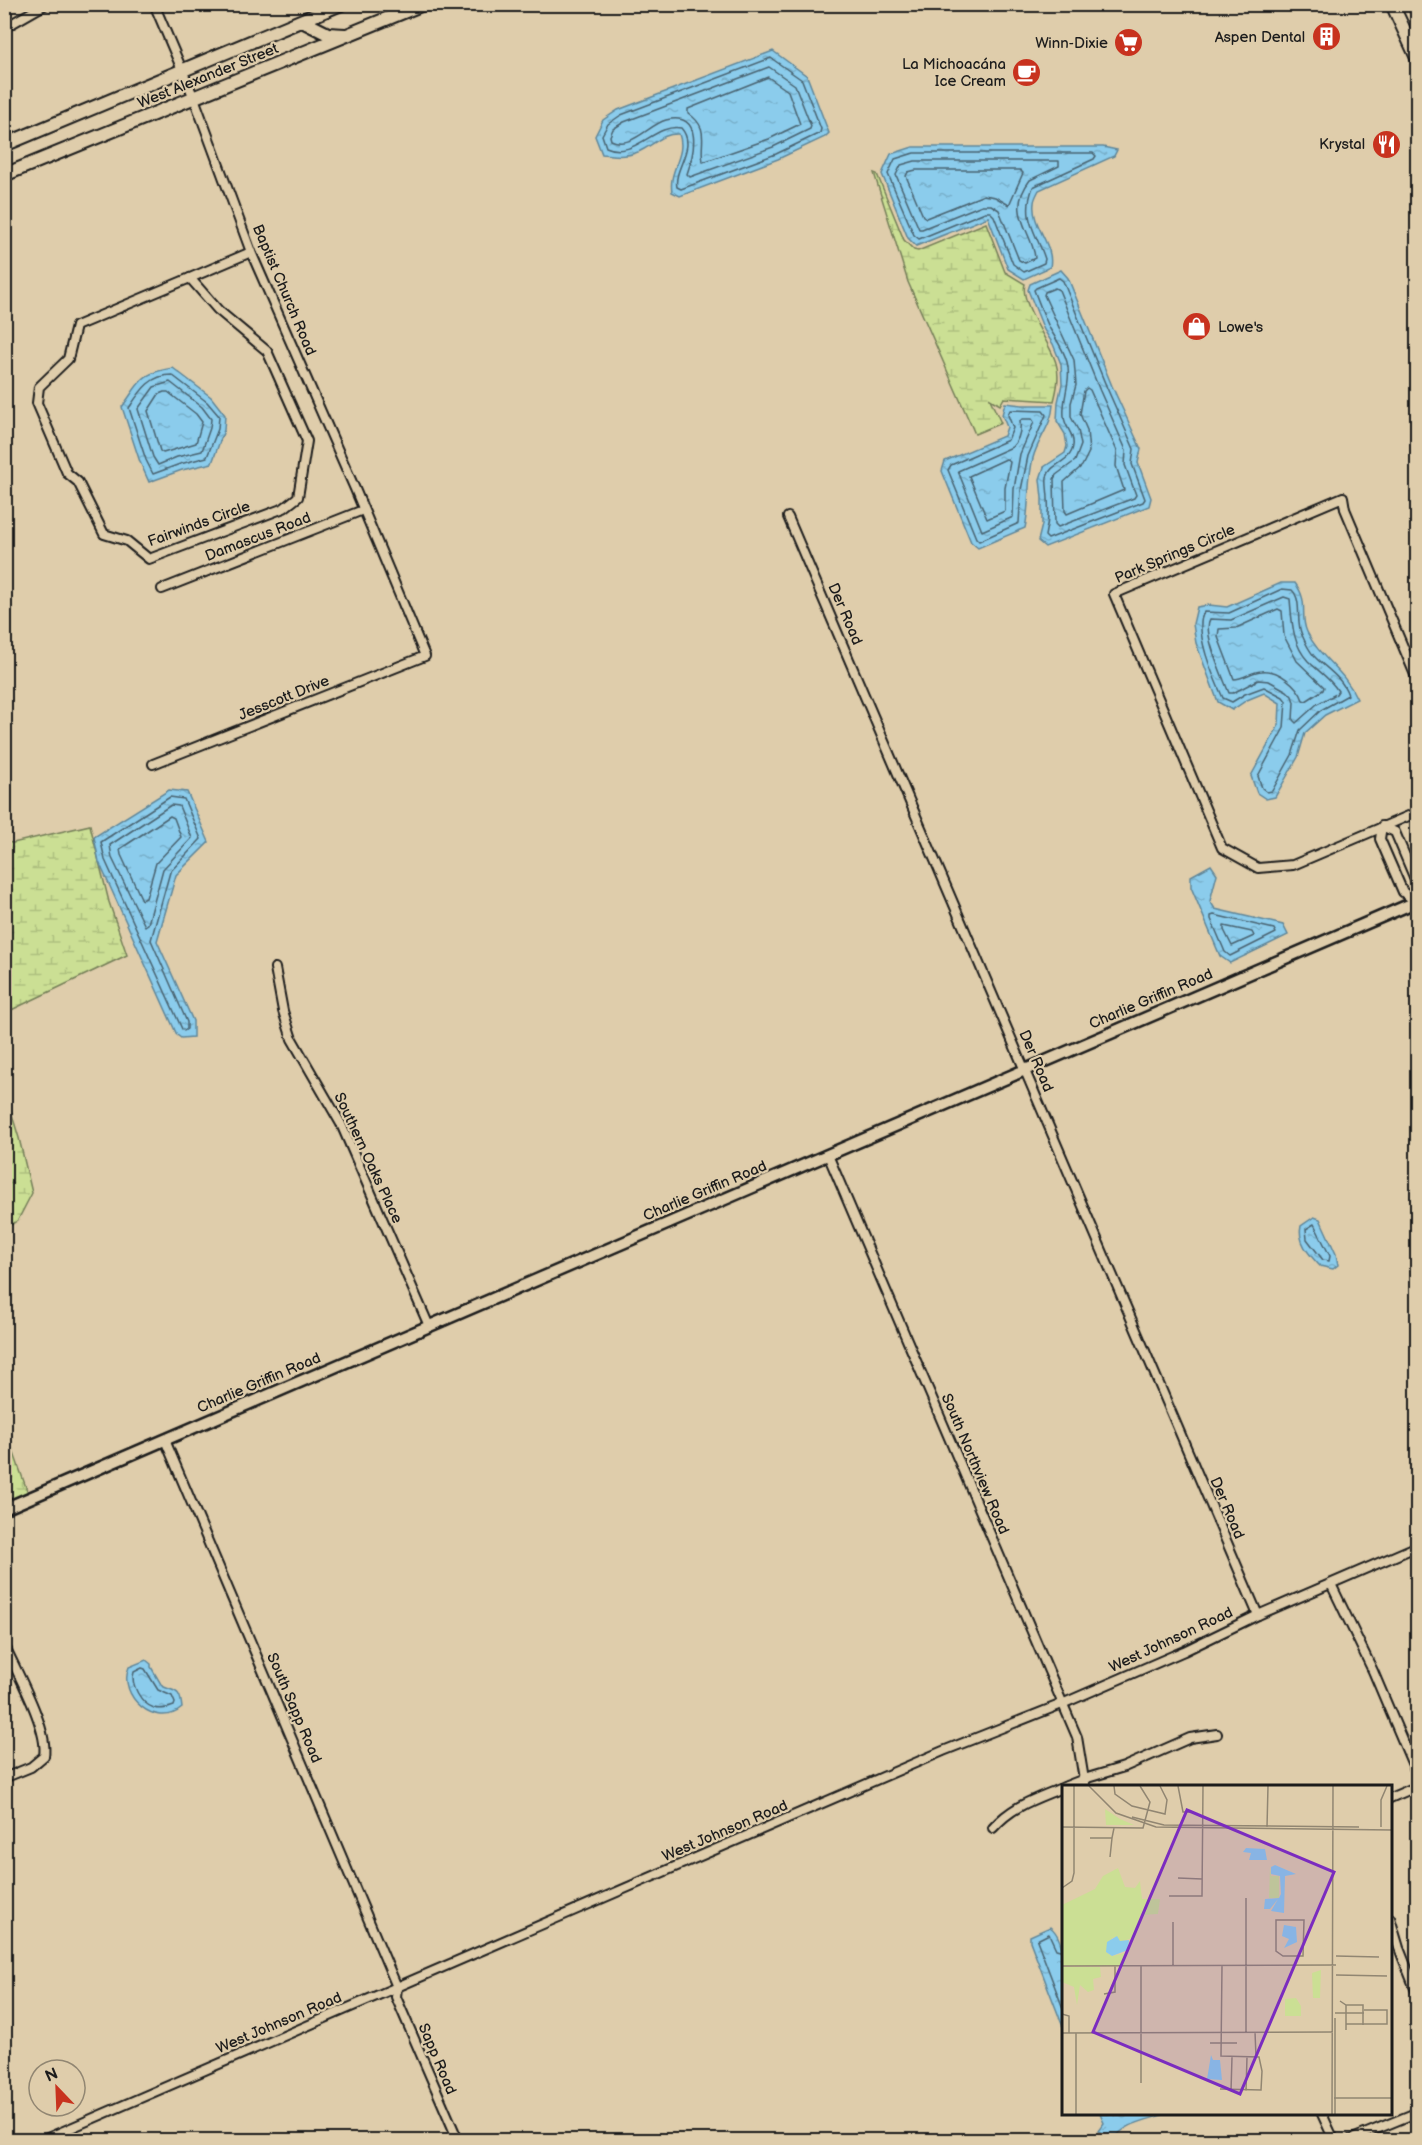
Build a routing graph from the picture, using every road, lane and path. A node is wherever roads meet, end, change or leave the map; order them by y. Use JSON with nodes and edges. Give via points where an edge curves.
{"nodes":[{"id":1,"x":46,"y":4,"type":"edge"},
{"id":2,"x":154,"y":4,"type":"edge"},
{"id":3,"x":341,"y":4,"type":"edge"},
{"id":4,"x":423,"y":4,"type":"edge"},
{"id":5,"x":1392,"y":4,"type":"edge"},
{"id":6,"x":302,"y":21,"type":"junction"},
{"id":7,"x":4,"y":28,"type":"edge"},
{"id":8,"x":348,"y":36,"type":"junction"},
{"id":9,"x":1418,"y":60,"type":"edge"},
{"id":10,"x":183,"y":71,"type":"junction"},
{"id":11,"x":195,"y":98,"type":"junction"},
{"id":12,"x":4,"y":145,"type":"edge"},
{"id":13,"x":4,"y":175,"type":"edge"},
{"id":14,"x":251,"y":252,"type":"junction"},
{"id":15,"x":190,"y":278,"type":"junction"},
{"id":16,"x":363,"y":510,"type":"junction"},
{"id":17,"x":788,"y":517,"type":"dead end"},
{"id":18,"x":162,"y":589,"type":"dead end"},
{"id":19,"x":425,"y":656,"type":"joint"},
{"id":20,"x":1418,"y":682,"type":"edge"},
{"id":21,"x":153,"y":764,"type":"dead end"},
{"id":22,"x":1418,"y":812,"type":"edge"},
{"id":23,"x":1382,"y":826,"type":"junction"},
{"id":24,"x":1417,"y":902,"type":"edge"},
{"id":25,"x":275,"y":968,"type":"dead end"},
{"id":26,"x":1025,"y":1070,"type":"junction"},
{"id":27,"x":828,"y":1155,"type":"junction"},
{"id":28,"x":429,"y":1326,"type":"junction"},
{"id":29,"x":165,"y":1440,"type":"junction"},
{"id":30,"x":4,"y":1509,"type":"edge"},
{"id":31,"x":1418,"y":1546,"type":"edge"},
{"id":32,"x":1331,"y":1584,"type":"junction"},
{"id":33,"x":1258,"y":1615,"type":"junction"},
{"id":34,"x":4,"y":1644,"type":"edge"},
{"id":35,"x":1062,"y":1704,"type":"junction"},
{"id":36,"x":1217,"y":1734,"type":"dead end"},
{"id":37,"x":1418,"y":1777,"type":"edge"},
{"id":38,"x":4,"y":1778,"type":"edge"},
{"id":39,"x":1085,"y":1783,"type":"edge"},
{"id":40,"x":1418,"y":1786,"type":"edge"},
{"id":41,"x":1062,"y":1788,"type":"edge"},
{"id":42,"x":1392,"y":1797,"type":"edge"},
{"id":43,"x":993,"y":1828,"type":"dead end"},
{"id":44,"x":1392,"y":1925,"type":"edge"},
{"id":45,"x":397,"y":1987,"type":"junction"},
{"id":46,"x":1418,"y":1996,"type":"edge"},
{"id":47,"x":1418,"y":2112,"type":"edge"},
{"id":48,"x":1322,"y":2115,"type":"edge"},
{"id":49,"x":43,"y":2140,"type":"edge"},
{"id":50,"x":458,"y":2140,"type":"edge"},
{"id":51,"x":1334,"y":2140,"type":"edge"},
{"id":52,"x":1350,"y":2140,"type":"edge"}],
"edges":[{"from":1,"to":7,"type":"street"},
{"from":2,"to":10,"type":"street","name":"Baptist Church Road"},
{"from":3,"to":6,"type":"main road","name":"West Alexander Street"},
{"from":4,"to":8,"type":"main road","name":"West Alexander Street"},
{"from":5,"to":9,"type":"main road"},
{"from":6,"to":8,"type":"main road","via":[[328,34]]},
{"from":6,"to":10,"type":"main road","name":"West Alexander Street"},
{"from":8,"to":11,"type":"main road","name":"West Alexander Street"},
{"from":10,"to":11,"type":"street","name":"Baptist Church Road"},
{"from":10,"to":12,"type":"main road","name":"West Alexander Street"},
{"from":11,"to":13,"type":"main road","name":"West Alexander Street"},
{"from":11,"to":14,"type":"street","name":"Baptist Church Road"},
{"from":14,"to":15,"type":"street","name":"Fairwinds Circle"},
{"from":14,"to":16,"type":"street","name":"Baptist Church Road"},
{"from":15,"to":15,"type":"street","name":"Fairwinds Circle","via":[[76,326],[68,358],[39,387],[37,403],[67,473],[78,482],[104,534],[127,541],[149,559],[284,508],[298,497],[307,441],[267,351],[218,310]]},
{"from":16,"to":18,"type":"street","name":"Damascus Road"},
{"from":16,"to":19,"type":"street","name":"Baptist Church Road"},
{"from":17,"to":26,"type":"street","name":"Der Road"},
{"from":19,"to":21,"type":"street","name":"Jesscott Drive"},
{"from":20,"to":23,"type":"street","name":"Park Springs Circle","via":[[1342,497],[1114,594],[1221,848],[1258,868],[1293,865]]},
{"from":22,"to":23,"type":"street","name":"Park Springs Circle"},
{"from":23,"to":24,"type":"street","via":[[1380,839],[1403,892]]},
{"from":23,"to":24,"type":"street","via":[[1395,832],[1417,884]]},
{"from":24,"to":26,"type":"street","name":"Charlie Griffin Road"},
{"from":25,"to":28,"type":"street","name":"Southern Oaks Place","via":[[292,1039],[341,1124]]},
{"from":26,"to":27,"type":"street","name":"Charlie Griffin Road"},
{"from":26,"to":33,"type":"street","name":"Der Road"},
{"from":27,"to":28,"type":"street","name":"Charlie Griffin Road"},
{"from":27,"to":35,"type":"street","name":"South Northview Road"},
{"from":28,"to":29,"type":"street","name":"Charlie Griffin Road"},
{"from":29,"to":30,"type":"street","name":"Charlie Griffin Road"},
{"from":29,"to":45,"type":"street","name":"South Sapp Road"},
{"from":31,"to":32,"type":"street","name":"West Johnson Road"},
{"from":32,"to":33,"type":"street","name":"West Johnson Road"},
{"from":32,"to":37,"type":"street"},
{"from":33,"to":35,"type":"street","name":"West Johnson Road","via":[[1184,1652]]},
{"from":34,"to":38,"type":"street","via":[[46,1745],[44,1756],[31,1767]]},
{"from":35,"to":39,"type":"street","name":"South Northview Road","via":[[1077,1737]]},
{"from":35,"to":45,"type":"street","name":"West Johnson Road","via":[[943,1751]]},
{"from":36,"to":39,"type":"street","via":[[1191,1738]]},
{"from":40,"to":42,"type":"street"},
{"from":41,"to":43,"type":"street","via":[[1017,1807]]},
{"from":44,"to":46,"type":"street"},
{"from":45,"to":49,"type":"street","name":"West Johnson Road"},
{"from":45,"to":50,"type":"street","name":"Sapp Road","via":[[396,1997]]},
{"from":47,"to":52,"type":"street"},
{"from":48,"to":51,"type":"street"}]}
